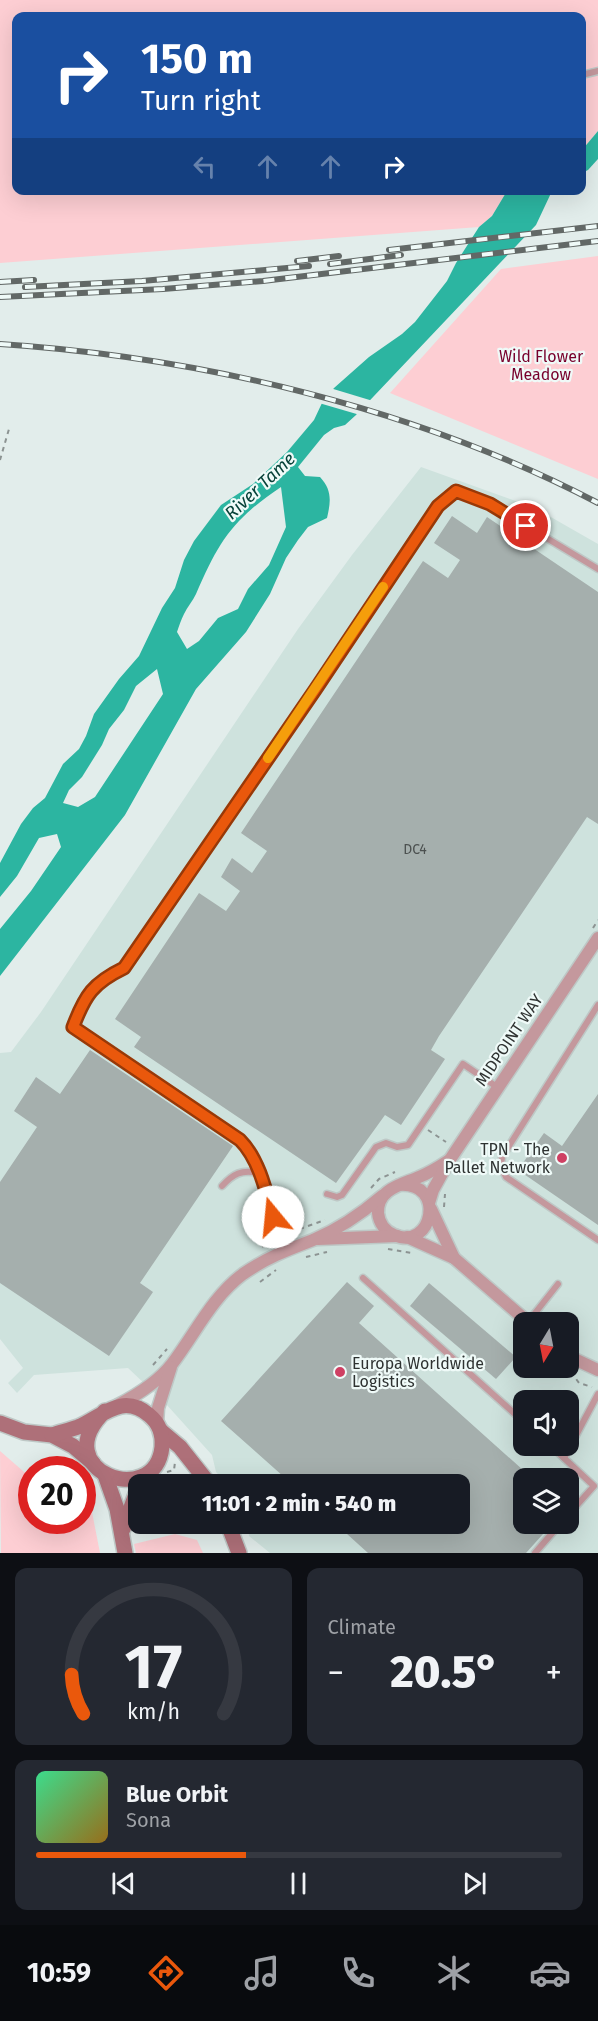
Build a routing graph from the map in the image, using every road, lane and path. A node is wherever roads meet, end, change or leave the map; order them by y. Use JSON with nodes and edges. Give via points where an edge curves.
{"nodes":[{"id":1,"x":9,"y":429,"type":"dead end"},
{"id":2,"x":0,"y":460,"type":"edge"},
{"id":3,"x":598,"y":569,"type":"edge"},
{"id":4,"x":598,"y":920,"type":"edge"},
{"id":5,"x":595,"y":934,"type":"edge"},
{"id":6,"x":598,"y":1005,"type":"edge"},
{"id":7,"x":497,"y":1088,"type":"junction"},
{"id":8,"x":421,"y":1125,"type":"junction"},
{"id":9,"x":457,"y":1149,"type":"junction"},
{"id":10,"x":449,"y":1161,"type":"junction"},
{"id":11,"x":403,"y":1172,"type":"dead end"},
{"id":12,"x":258,"y":1173,"type":"junction"},
{"id":13,"x":399,"y":1185,"type":"junction"},
{"id":14,"x":222,"y":1186,"type":"dead end"},
{"id":15,"x":368,"y":1192,"type":"dead end"},
{"id":16,"x":327,"y":1194,"type":"dead end"},
{"id":17,"x":382,"y":1196,"type":"junction"},
{"id":18,"x":430,"y":1206,"type":"junction"},
{"id":19,"x":329,"y":1218,"type":"dead end"},
{"id":20,"x":281,"y":1236,"type":"junction"},
{"id":21,"x":402,"y":1237,"type":"junction"},
{"id":22,"x":314,"y":1239,"type":"junction"},
{"id":23,"x":598,"y":1240,"type":"edge"},
{"id":24,"x":262,"y":1247,"type":"dead end"},
{"id":25,"x":384,"y":1247,"type":"dead end"},
{"id":26,"x":287,"y":1249,"type":"junction"},
{"id":27,"x":330,"y":1251,"type":"dead end"},
{"id":28,"x":419,"y":1254,"type":"dead end"},
{"id":29,"x":306,"y":1257,"type":"dead end"},
{"id":30,"x":454,"y":1258,"type":"junction"},
{"id":31,"x":282,"y":1267,"type":"dead end"},
{"id":32,"x":363,"y":1278,"type":"dead end"},
{"id":33,"x":260,"y":1282,"type":"dead end"},
{"id":34,"x":558,"y":1284,"type":"dead end"},
{"id":35,"x":515,"y":1312,"type":"edge"},
{"id":36,"x":536,"y":1312,"type":"edge"},
{"id":37,"x":169,"y":1346,"type":"dead end"},
{"id":38,"x":579,"y":1361,"type":"edge"},
{"id":39,"x":171,"y":1366,"type":"junction"},
{"id":40,"x":598,"y":1370,"type":"edge"},
{"id":41,"x":575,"y":1378,"type":"edge"},
{"id":42,"x":155,"y":1379,"type":"junction"},
{"id":43,"x":598,"y":1389,"type":"edge"},
{"id":44,"x":598,"y":1394,"type":"edge"},
{"id":45,"x":110,"y":1409,"type":"junction"},
{"id":46,"x":513,"y":1412,"type":"edge"},
{"id":47,"x":0,"y":1422,"type":"edge"},
{"id":48,"x":159,"y":1427,"type":"junction"},
{"id":49,"x":52,"y":1435,"type":"junction"},
{"id":50,"x":85,"y":1456,"type":"edge"},
{"id":51,"x":90,"y":1456,"type":"edge"},
{"id":52,"x":562,"y":1456,"type":"edge"},
{"id":53,"x":564,"y":1458,"type":"junction"},
{"id":54,"x":192,"y":1461,"type":"junction"},
{"id":55,"x":96,"y":1466,"type":"edge"},
{"id":56,"x":152,"y":1468,"type":"junction"},
{"id":57,"x":575,"y":1468,"type":"edge"},
{"id":58,"x":579,"y":1472,"type":"edge"},
{"id":59,"x":148,"y":1474,"type":"edge"},
{"id":60,"x":202,"y":1474,"type":"edge"},
{"id":61,"x":105,"y":1475,"type":"junction"},
{"id":62,"x":579,"y":1503,"type":"edge"},
{"id":63,"x":128,"y":1518,"type":"edge"},
{"id":64,"x":232,"y":1534,"type":"edge"},
{"id":65,"x":551,"y":1534,"type":"edge"},
{"id":66,"x":122,"y":1535,"type":"junction"},
{"id":67,"x":125,"y":1553,"type":"edge"},
{"id":68,"x":239,"y":1553,"type":"edge"},
{"id":69,"x":535,"y":1553,"type":"edge"}],
"edges":[{"from":1,"to":2,"type":"path"},
{"from":3,"to":12,"type":"lane","via":[[490,504],[456,491],[438,506],[124,968],[90,991],[73,1027],[240,1140]]},
{"from":4,"to":5,"type":"path"},
{"from":5,"to":7,"type":"street","name":"MIDPOINT WAY"},
{"from":6,"to":23,"type":"lane","via":[[502,1157],[501,1167],[506,1177]]},
{"from":7,"to":8,"type":"lane","via":[[463,1064]]},
{"from":7,"to":9,"type":"street","name":"MIDPOINT WAY"},
{"from":8,"to":9,"type":"path"},
{"from":8,"to":16,"type":"lane","via":[[408,1145],[386,1143],[376,1147],[342,1195]]},
{"from":9,"to":10,"type":"street","name":"MIDPOINT WAY"},
{"from":10,"to":13,"type":"street","name":"MIDPOINT WAY"},
{"from":10,"to":18,"type":"street","name":"MIDPOINT WAY","via":[[433,1190]]},
{"from":11,"to":15,"type":"path","via":[[386,1175]]},
{"from":12,"to":14,"type":"lane","via":[[246,1170]]},
{"from":12,"to":20,"type":"lane"},
{"from":13,"to":17,"type":"street"},
{"from":13,"to":18,"type":"street","via":[[417,1188]]},
{"from":17,"to":21,"type":"street","via":[[378,1206],[380,1221],[388,1232]]},
{"from":17,"to":22,"type":"street","via":[[357,1217]]},
{"from":18,"to":21,"type":"street","via":[[425,1227],[417,1234]]},
{"from":18,"to":30,"type":"street"},
{"from":19,"to":20,"type":"path"},
{"from":20,"to":24,"type":"path"},
{"from":20,"to":26,"type":"lane"},
{"from":21,"to":22,"type":"street"},
{"from":21,"to":30,"type":"street"},
{"from":22,"to":26,"type":"street"},
{"from":25,"to":28,"type":"path"},
{"from":26,"to":39,"type":"street","via":[[242,1275],[214,1303]]},
{"from":27,"to":29,"type":"path"},
{"from":30,"to":35,"type":"street"},
{"from":31,"to":33,"type":"path"},
{"from":32,"to":46,"type":"lane"},
{"from":34,"to":36,"type":"lane"},
{"from":37,"to":42,"type":"path","via":[[147,1372]]},
{"from":38,"to":40,"type":"street"},
{"from":39,"to":42,"type":"street"},
{"from":39,"to":48,"type":"street","via":[[158,1408]]},
{"from":41,"to":43,"type":"path"},
{"from":42,"to":45,"type":"street"},
{"from":44,"to":53,"type":"lane"},
{"from":45,"to":48,"type":"street","via":[[130,1406],[146,1413]]},
{"from":45,"to":49,"type":"street","via":[[79,1427]]},
{"from":45,"to":51,"type":"street","via":[[93,1422],[87,1438]]},
{"from":47,"to":49,"type":"street","via":[[24,1432]]},
{"from":48,"to":54,"type":"street"},
{"from":48,"to":56,"type":"street","via":[[162,1446]]},
{"from":49,"to":50,"type":"street"},
{"from":52,"to":53,"type":"lane"},
{"from":53,"to":57,"type":"lane"},
{"from":54,"to":56,"type":"street","via":[[172,1458]]},
{"from":54,"to":60,"type":"street"},
{"from":55,"to":61,"type":"street"},
{"from":56,"to":59,"type":"street"},
{"from":56,"to":61,"type":"street","via":[[136,1478],[122,1480]]},
{"from":58,"to":62,"type":"lane","via":[[594,1486]]},
{"from":61,"to":66,"type":"street"},
{"from":63,"to":66,"type":"street"},
{"from":64,"to":68,"type":"street"},
{"from":65,"to":69,"type":"lane"},
{"from":66,"to":67,"type":"street"}]}
